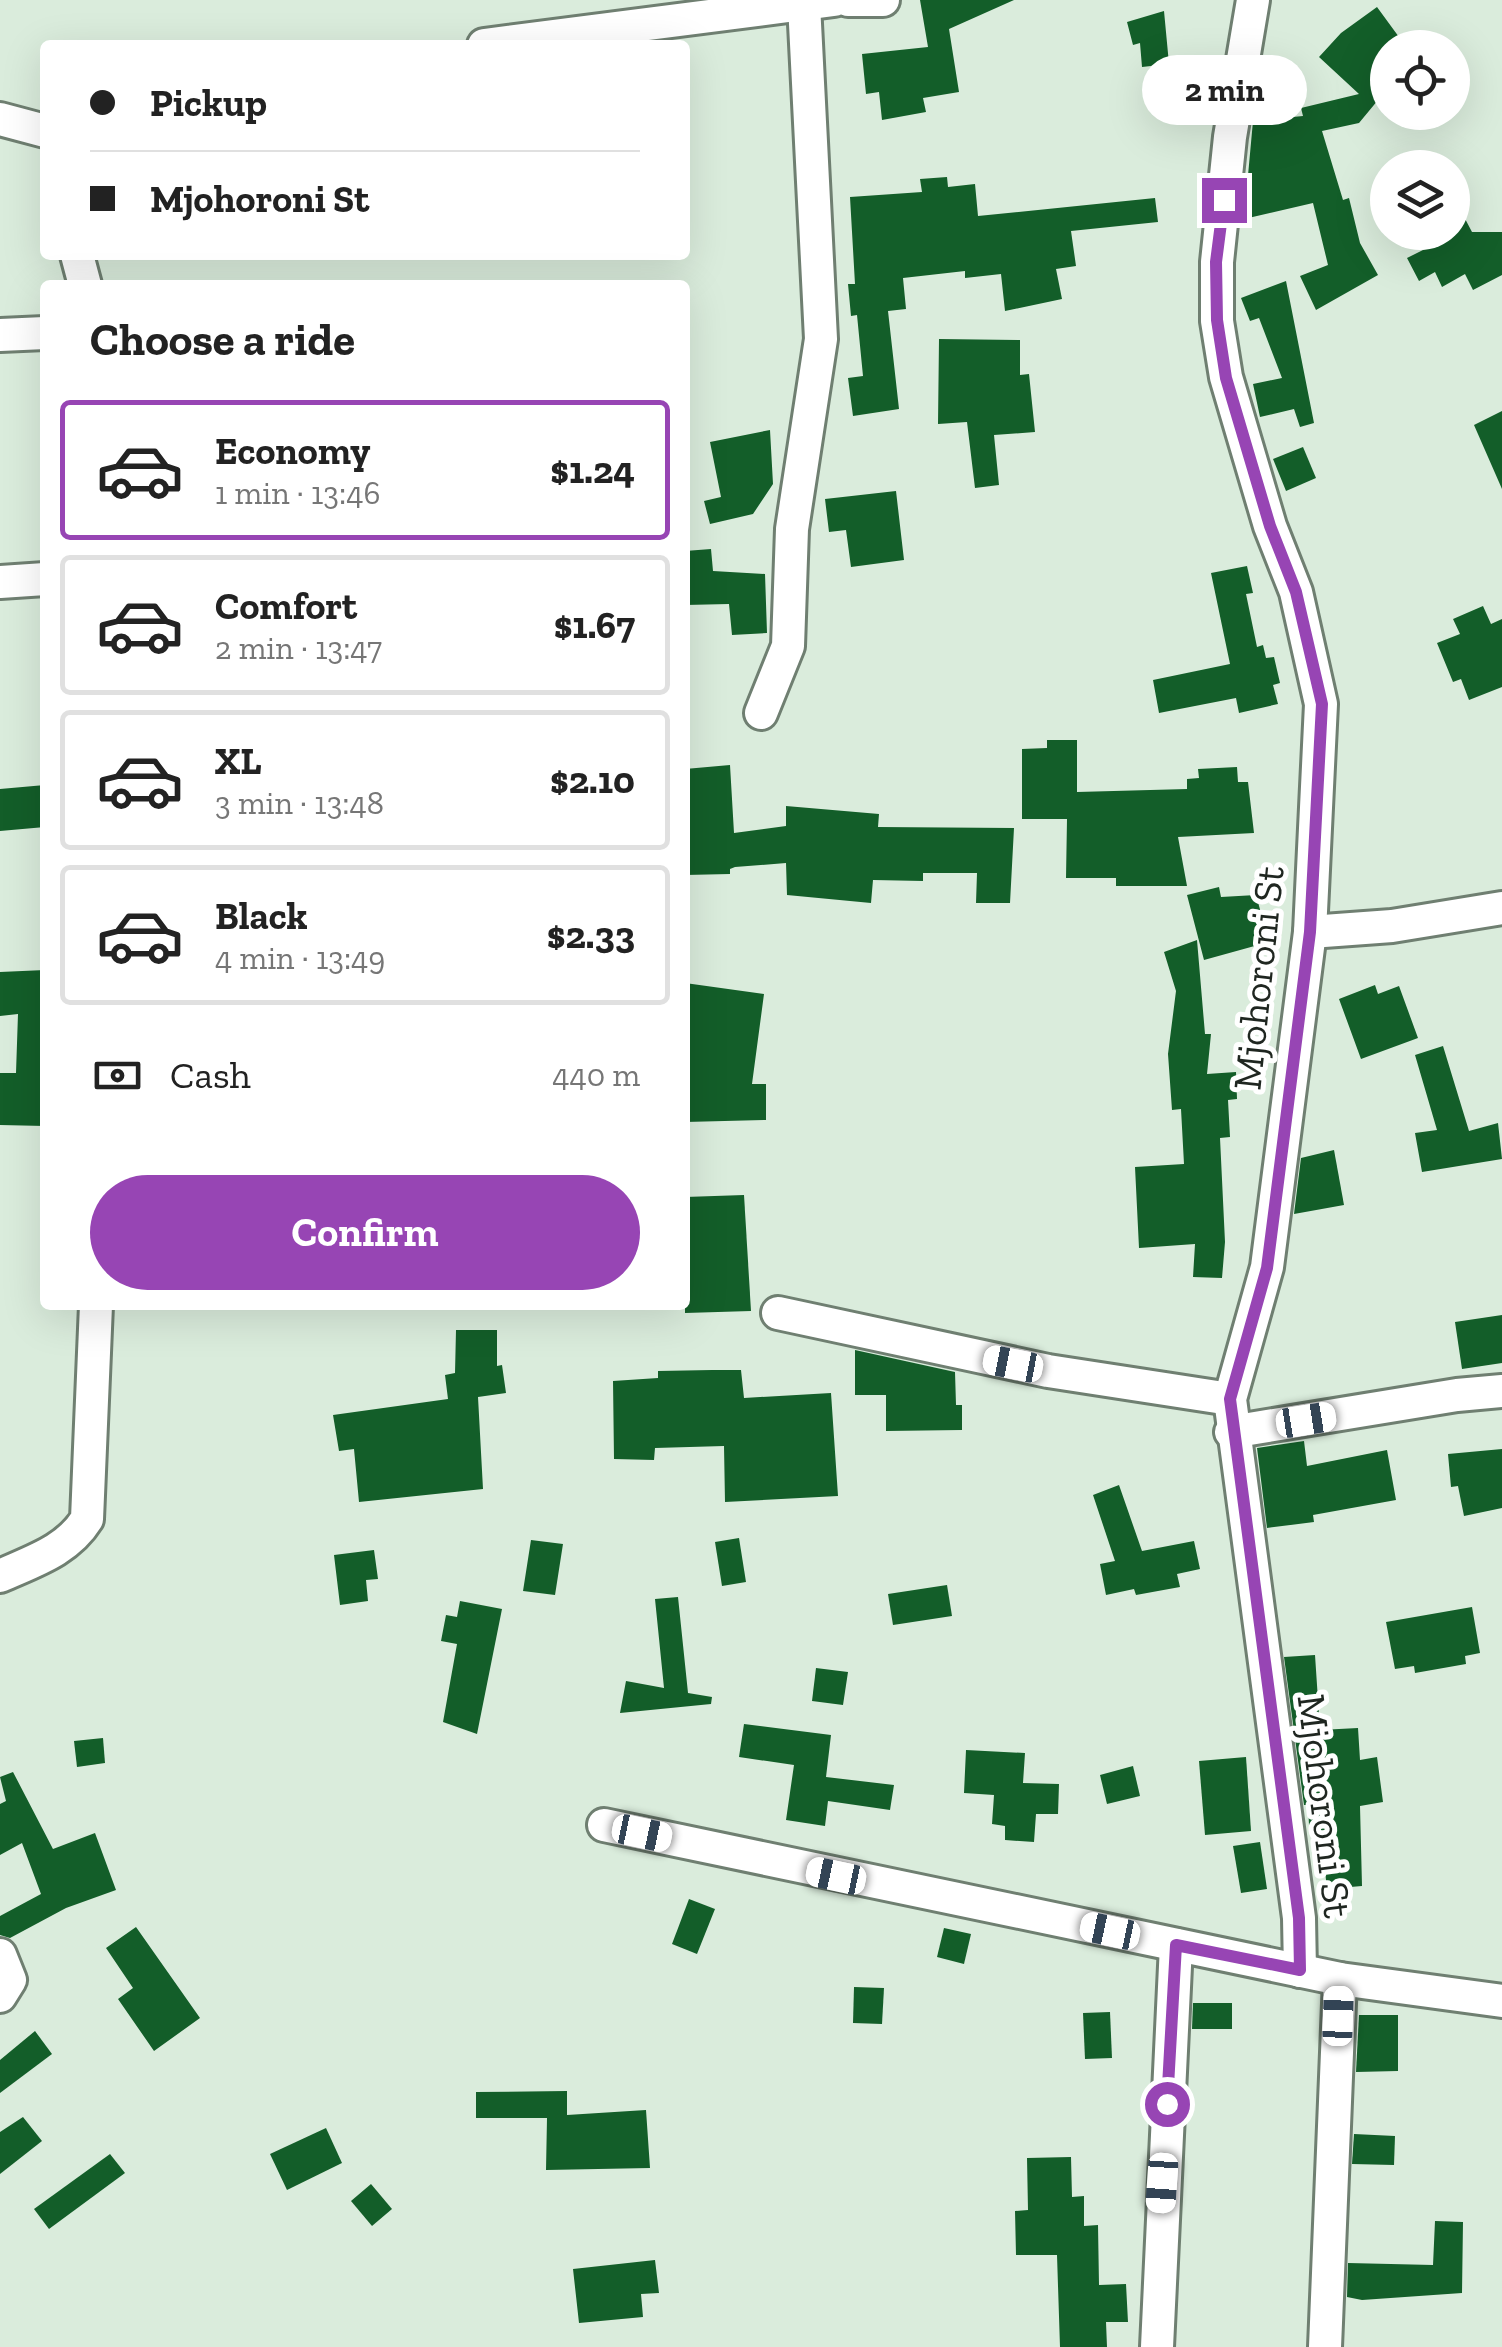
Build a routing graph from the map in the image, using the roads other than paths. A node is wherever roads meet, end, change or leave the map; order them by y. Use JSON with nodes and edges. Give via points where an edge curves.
{"nodes":[{"id":1,"x":848,"y":0,"type":"edge"},
{"id":2,"x":883,"y":0,"type":"edge"},
{"id":3,"x":1252,"y":0,"type":"edge"},
{"id":4,"x":819,"y":2,"type":"edge"},
{"id":5,"x":523,"y":40,"type":"edge"},
{"id":6,"x":0,"y":119,"type":"edge"},
{"id":7,"x":40,"y":129,"type":"edge"},
{"id":8,"x":40,"y":333,"type":"edge"},
{"id":9,"x":0,"y":335,"type":"edge"},
{"id":10,"x":40,"y":579,"type":"edge"},
{"id":11,"x":0,"y":582,"type":"edge"},
{"id":12,"x":761,"y":713,"type":"dead end"},
{"id":13,"x":1502,"y":908,"type":"edge"},
{"id":14,"x":1310,"y":932,"type":"junction"},
{"id":15,"x":96,"y":1310,"type":"edge"},
{"id":16,"x":778,"y":1314,"type":"dead end"},
{"id":17,"x":1502,"y":1392,"type":"edge"},
{"id":18,"x":1230,"y":1399,"type":"junction"},
{"id":19,"x":1232,"y":1432,"type":"junction"},
{"id":20,"x":0,"y":1576,"type":"edge"},
{"id":21,"x":604,"y":1825,"type":"dead end"},
{"id":22,"x":1176,"y":1945,"type":"junction"},
{"id":23,"x":0,"y":1955,"type":"edge"},
{"id":24,"x":1300,"y":1970,"type":"junction"},
{"id":25,"x":1340,"y":1978,"type":"junction"},
{"id":26,"x":0,"y":1996,"type":"edge"},
{"id":27,"x":1502,"y":2001,"type":"edge"},
{"id":28,"x":1156,"y":2347,"type":"edge"},
{"id":29,"x":1325,"y":2347,"type":"edge"}],
"edges":[{"from":1,"to":2,"type":"street"},
{"from":3,"to":14,"type":"street","name":"Mjohoroni St","via":[[1216,262],[1217,320],[1226,378],[1296,592],[1322,704]]},
{"from":4,"to":5,"type":"street"},
{"from":4,"to":12,"type":"street","via":[[821,338],[792,529],[788,646]]},
{"from":6,"to":7,"type":"street"},
{"from":8,"to":9,"type":"street"},
{"from":10,"to":11,"type":"street"},
{"from":13,"to":14,"type":"street"},
{"from":14,"to":18,"type":"street","name":"Mjohoroni St","via":[[1267,1268]]},
{"from":15,"to":20,"type":"street","via":[[86,1519],[54,1552]]},
{"from":16,"to":18,"type":"street","via":[[1048,1371]]},
{"from":17,"to":19,"type":"street"},
{"from":18,"to":19,"type":"street","name":"Mjohoroni St"},
{"from":19,"to":24,"type":"street","name":"Mjohoroni St","via":[[1299,1918]]},
{"from":21,"to":22,"type":"street"},
{"from":22,"to":24,"type":"street"},
{"from":22,"to":28,"type":"street"},
{"from":23,"to":26,"type":"street","via":[[10,1980]]},
{"from":24,"to":25,"type":"street"},
{"from":25,"to":27,"type":"street"},
{"from":25,"to":29,"type":"street"}]}
